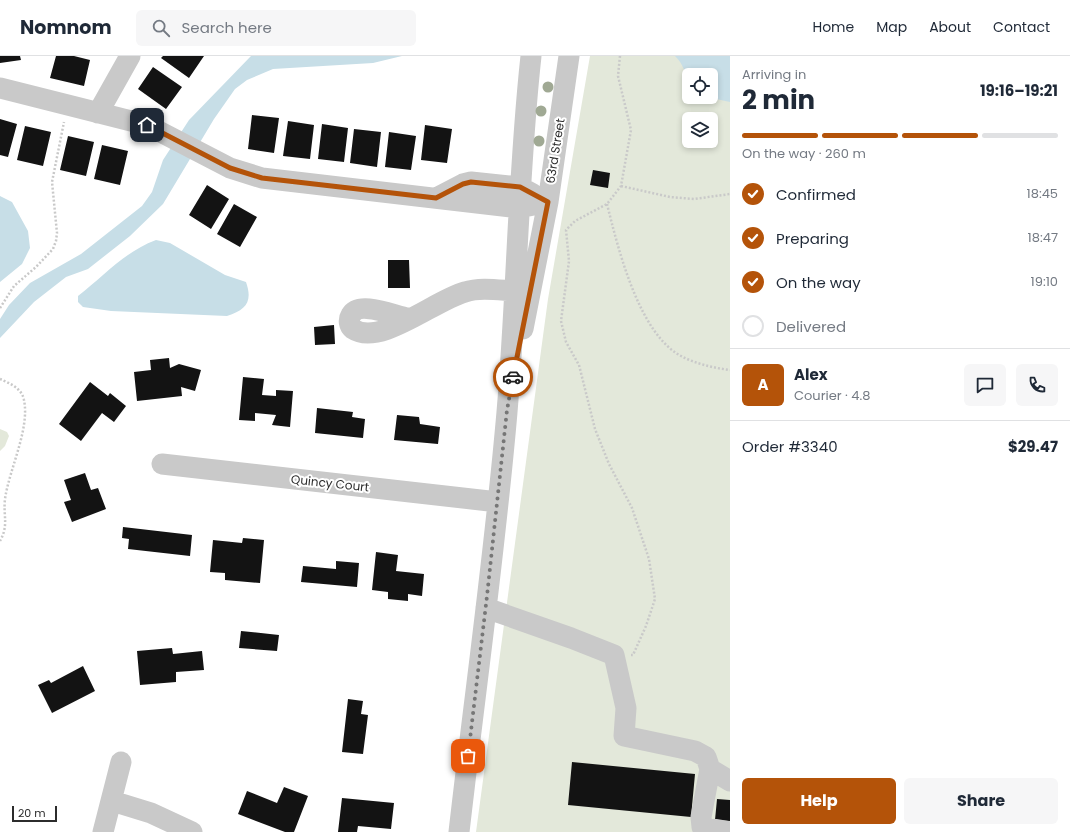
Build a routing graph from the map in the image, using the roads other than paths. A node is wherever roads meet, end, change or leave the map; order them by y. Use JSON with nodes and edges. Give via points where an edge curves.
{"nodes":[{"id":1,"x":130,"y":56,"type":"edge"},
{"id":2,"x":531,"y":56,"type":"edge"},
{"id":3,"x":569,"y":56,"type":"edge"},
{"id":4,"x":0,"y":88,"type":"edge"},
{"id":5,"x":98,"y":113,"type":"junction"},
{"id":6,"x":520,"y":187,"type":"junction"},
{"id":7,"x":436,"y":198,"type":"junction"},
{"id":8,"x":548,"y":202,"type":"junction"},
{"id":9,"x":519,"y":208,"type":"junction"},
{"id":10,"x":514,"y":291,"type":"junction"},
{"id":11,"x":408,"y":318,"type":"dead end"},
{"id":12,"x":507,"y":410,"type":"junction"},
{"id":13,"x":162,"y":464,"type":"dead end"},
{"id":14,"x":498,"y":502,"type":"junction"},
{"id":15,"x":486,"y":608,"type":"junction"},
{"id":16,"x":121,"y":762,"type":"dead end"},
{"id":17,"x":710,"y":769,"type":"junction"},
{"id":18,"x":730,"y":782,"type":"edge"},
{"id":19,"x":112,"y":801,"type":"junction"},
{"id":20,"x":103,"y":832,"type":"edge"},
{"id":21,"x":192,"y":832,"type":"edge"},
{"id":22,"x":459,"y":832,"type":"edge"},
{"id":23,"x":730,"y":832,"type":"edge"}],
"edges":[{"from":1,"to":5,"type":"street"},
{"from":2,"to":6,"type":"street","name":"63rd Street"},
{"from":3,"to":8,"type":"street","name":"63rd Street"},
{"from":4,"to":5,"type":"street"},
{"from":5,"to":7,"type":"street","via":[[147,125],[230,168],[262,178]]},
{"from":6,"to":7,"type":"street","via":[[467,183]]},
{"from":6,"to":8,"type":"street"},
{"from":6,"to":9,"type":"street","name":"63rd Street"},
{"from":7,"to":9,"type":"street"},
{"from":8,"to":9,"type":"street"},
{"from":8,"to":12,"type":"street","name":"63rd Street"},
{"from":9,"to":10,"type":"street","name":"63rd Street"},
{"from":10,"to":11,"type":"street","via":[[467,291],[437,302]]},
{"from":10,"to":12,"type":"street","name":"63rd Street"},
{"from":12,"to":14,"type":"street","name":"63rd Street"},
{"from":13,"to":14,"type":"street","name":"Quincy Court"},
{"from":14,"to":15,"type":"street","name":"63rd Street"},
{"from":15,"to":17,"type":"street","via":[[614,656],[626,708],[624,736],[695,751],[706,757]]},
{"from":15,"to":22,"type":"street","name":"63rd Street"},
{"from":16,"to":19,"type":"street"},
{"from":17,"to":18,"type":"street"},
{"from":17,"to":23,"type":"street","via":[[701,818],[702,827]]},
{"from":19,"to":20,"type":"street"},
{"from":19,"to":21,"type":"street","via":[[151,813]]}]}
